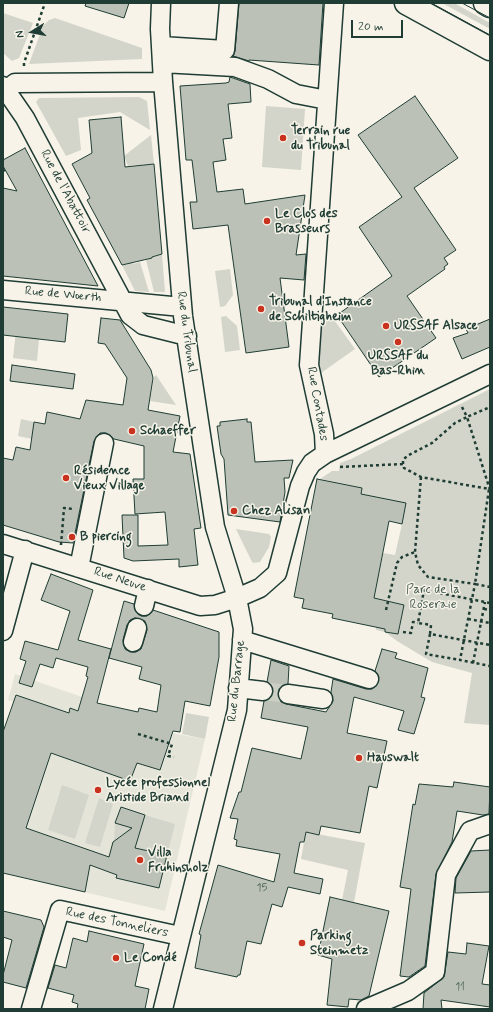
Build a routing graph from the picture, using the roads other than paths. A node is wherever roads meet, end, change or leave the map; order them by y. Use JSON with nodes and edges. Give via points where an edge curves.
{"nodes":[{"id":1,"x":161,"y":3,"type":"edge"},
{"id":2,"x":229,"y":3,"type":"edge"},
{"id":3,"x":334,"y":3,"type":"edge"},
{"id":4,"x":406,"y":3,"type":"edge"},
{"id":5,"x":484,"y":3,"type":"edge"},
{"id":6,"x":490,"y":6,"type":"edge"},
{"id":7,"x":490,"y":49,"type":"edge"},
{"id":8,"x":161,"y":54,"type":"junction"},
{"id":9,"x":163,"y":82,"type":"junction"},
{"id":10,"x":4,"y":90,"type":"edge"},
{"id":11,"x":327,"y":100,"type":"junction"},
{"id":12,"x":3,"y":290,"type":"edge"},
{"id":13,"x":123,"y":300,"type":"junction"},
{"id":14,"x":182,"y":307,"type":"junction"},
{"id":15,"x":187,"y":336,"type":"junction"},
{"id":16,"x":490,"y":374,"type":"edge"},
{"id":17,"x":104,"y":443,"type":"dead end"},
{"id":18,"x":325,"y":454,"type":"junction"},
{"id":19,"x":3,"y":544,"type":"edge"},
{"id":20,"x":25,"y":550,"type":"junction"},
{"id":21,"x":79,"y":568,"type":"junction"},
{"id":22,"x":237,"y":598,"type":"junction"},
{"id":23,"x":3,"y":631,"type":"edge"},
{"id":24,"x":242,"y":640,"type":"junction"},
{"id":25,"x":369,"y":679,"type":"dead end"},
{"id":26,"x":238,"y":688,"type":"junction"},
{"id":27,"x":263,"y":691,"type":"tunnel mouth"},
{"id":28,"x":288,"y":694,"type":"tunnel mouth"},
{"id":29,"x":323,"y":699,"type":"dead end"},
{"id":30,"x":490,"y":824,"type":"edge"},
{"id":31,"x":180,"y":936,"type":"junction"},
{"id":32,"x":31,"y":1009,"type":"edge"},
{"id":33,"x":163,"y":1009,"type":"edge"},
{"id":34,"x":366,"y":1009,"type":"edge"}],
"edges":[{"from":1,"to":8,"type":"street","name":"Rue du Tribunal"},
{"from":2,"to":8,"type":"street","via":[[225,50]]},
{"from":3,"to":11,"type":"street"},
{"from":4,"to":7,"type":"main road"},
{"from":5,"to":6,"type":"main road"},
{"from":8,"to":9,"type":"street","name":"Rue du Tribunal"},
{"from":8,"to":11,"type":"street","via":[[235,67],[268,79],[296,94]]},
{"from":9,"to":10,"type":"street","via":[[15,83]]},
{"from":9,"to":14,"type":"street","name":"Rue du Tribunal"},
{"from":10,"to":13,"type":"street","name":"Rue de l'Abattoir","via":[[25,118]]},
{"from":11,"to":18,"type":"street","name":"Rue Contades","via":[[309,365],[324,434]]},
{"from":12,"to":13,"type":"street","name":"Rue de Wœrth"},
{"from":13,"to":14,"type":"street"},
{"from":13,"to":15,"type":"street","name":"Rue de l'Abattoir","via":[[130,315],[143,325]]},
{"from":14,"to":15,"type":"street","name":"Rue du Tribunal"},
{"from":15,"to":22,"type":"street","name":"Rue du Tribunal","via":[[215,527]]},
{"from":16,"to":18,"type":"street","name":"Rue Contades"},
{"from":17,"to":21,"type":"street"},
{"from":18,"to":22,"type":"street","via":[[312,463],[300,486],[277,573],[260,588]]},
{"from":19,"to":20,"type":"street","name":"Rue Neuve"},
{"from":20,"to":21,"type":"street","name":"Rue Neuve"},
{"from":20,"to":23,"type":"street"},
{"from":21,"to":22,"type":"street","name":"Rue Neuve","via":[[146,598],[200,606],[215,605]]},
{"from":22,"to":24,"type":"street","name":"Rue du Barrage"},
{"from":24,"to":25,"type":"street"},
{"from":24,"to":26,"type":"street","name":"Rue du Barrage"},
{"from":26,"to":27,"type":"street"},
{"from":26,"to":31,"type":"street","name":"Rue du Barrage","via":[[237,710]]},
{"from":28,"to":29,"type":"street"},
{"from":30,"to":34,"type":"street","via":[[470,831],[446,876],[435,972],[408,991]]},
{"from":31,"to":32,"type":"street","name":"Rue des Tonneliers","via":[[60,910]]},
{"from":31,"to":33,"type":"street","name":"Rue du Barrage"}]}
